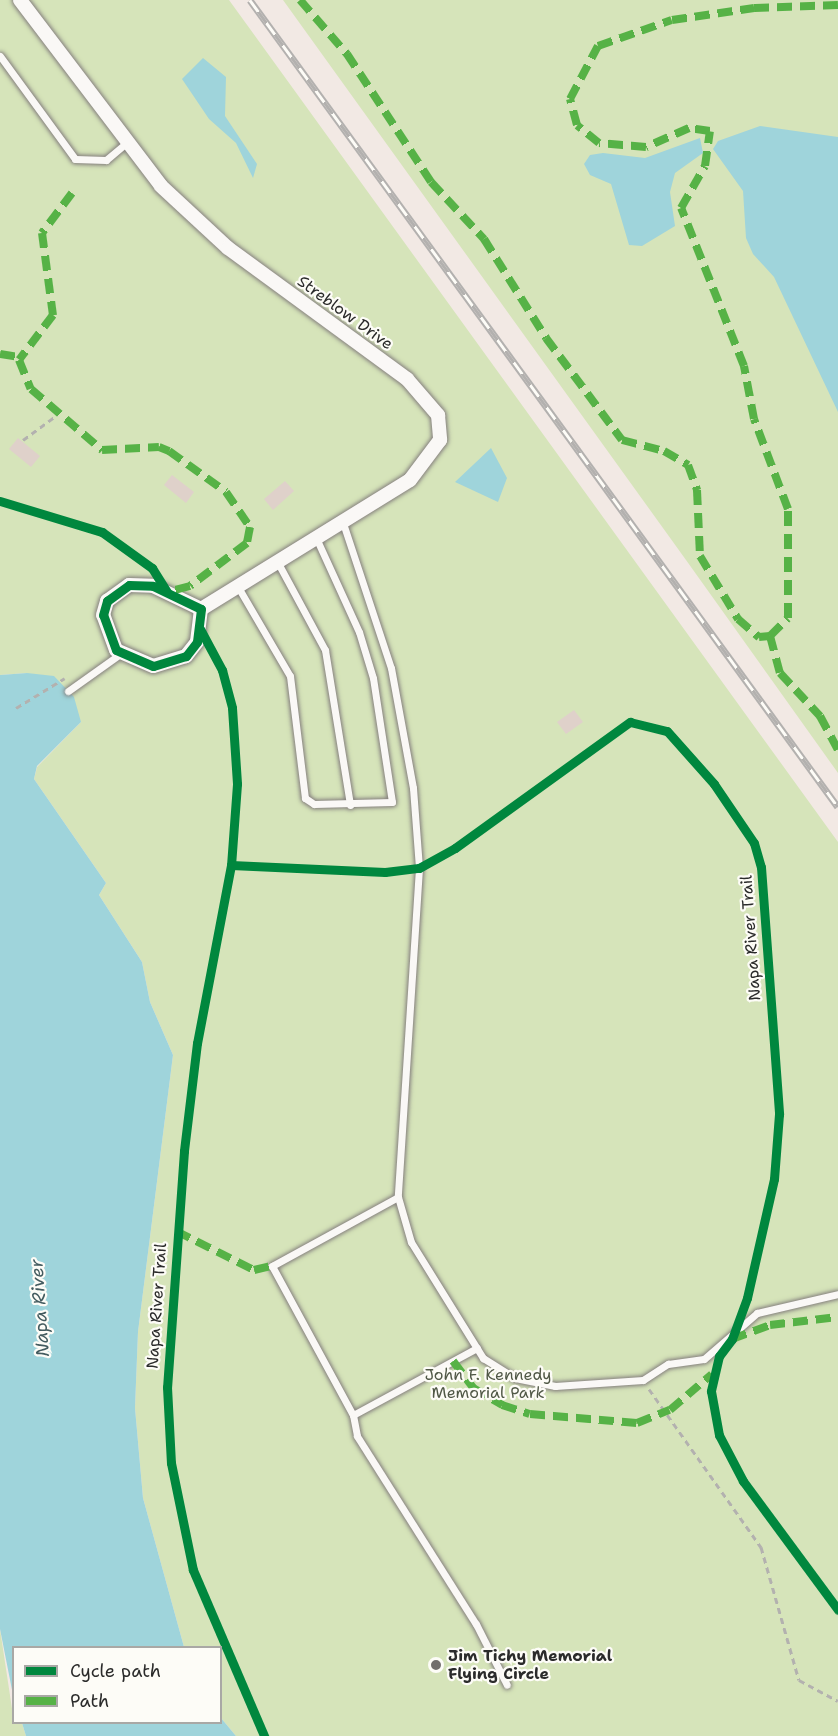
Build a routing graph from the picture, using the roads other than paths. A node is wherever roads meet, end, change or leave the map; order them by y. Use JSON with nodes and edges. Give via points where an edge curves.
{"nodes":[{"id":1,"x":20,"y":0,"type":"edge"},
{"id":2,"x":0,"y":56,"type":"edge"},
{"id":3,"x":125,"y":144,"type":"junction"},
{"id":4,"x":343,"y":523,"type":"junction"},
{"id":5,"x":317,"y":540,"type":"junction"},
{"id":6,"x":278,"y":563,"type":"junction"},
{"id":7,"x":238,"y":587,"type":"junction"},
{"id":8,"x":201,"y":609,"type":"junction"},
{"id":9,"x":120,"y":654,"type":"junction"},
{"id":10,"x":68,"y":691,"type":"dead end"},
{"id":11,"x":350,"y":805,"type":"junction"},
{"id":12,"x":398,"y":1197,"type":"junction"},
{"id":13,"x":838,"y":1294,"type":"edge"},
{"id":14,"x":477,"y":1348,"type":"junction"},
{"id":15,"x":353,"y":1415,"type":"junction"},
{"id":16,"x":507,"y":1685,"type":"dead end"}],
"edges":[{"from":1,"to":3,"type":"street","name":"Streblow Drive"},
{"from":2,"to":3,"type":"lane","via":[[75,159],[106,160]]},
{"from":3,"to":4,"type":"street","name":"Streblow Drive","via":[[228,248],[387,363],[432,405],[440,440],[431,457],[410,480]]},
{"from":4,"to":5,"type":"street","name":"Streblow Drive"},
{"from":4,"to":12,"type":"lane","via":[[391,668],[413,788],[419,868]]},
{"from":5,"to":6,"type":"street","name":"Streblow Drive"},
{"from":5,"to":11,"type":"lane","via":[[359,632],[389,767],[392,802]]},
{"from":6,"to":7,"type":"street","name":"Streblow Drive"},
{"from":6,"to":11,"type":"lane","via":[[325,650]]},
{"from":7,"to":8,"type":"street","name":"Streblow Drive"},
{"from":7,"to":11,"type":"lane","via":[[290,676],[305,798]]},
{"from":8,"to":9,"type":"street","via":[[197,642],[186,656],[153,666]]},
{"from":8,"to":9,"type":"street","via":[[153,586],[118,591],[103,615]]},
{"from":9,"to":10,"type":"lane"},
{"from":12,"to":14,"type":"lane","via":[[411,1242]]},
{"from":12,"to":15,"type":"lane","via":[[272,1266]]},
{"from":13,"to":14,"type":"lane","via":[[757,1313],[704,1359],[668,1364],[643,1380],[555,1386],[497,1370]]},
{"from":14,"to":15,"type":"lane"},
{"from":15,"to":16,"type":"lane","via":[[357,1436],[471,1616]]}]}
